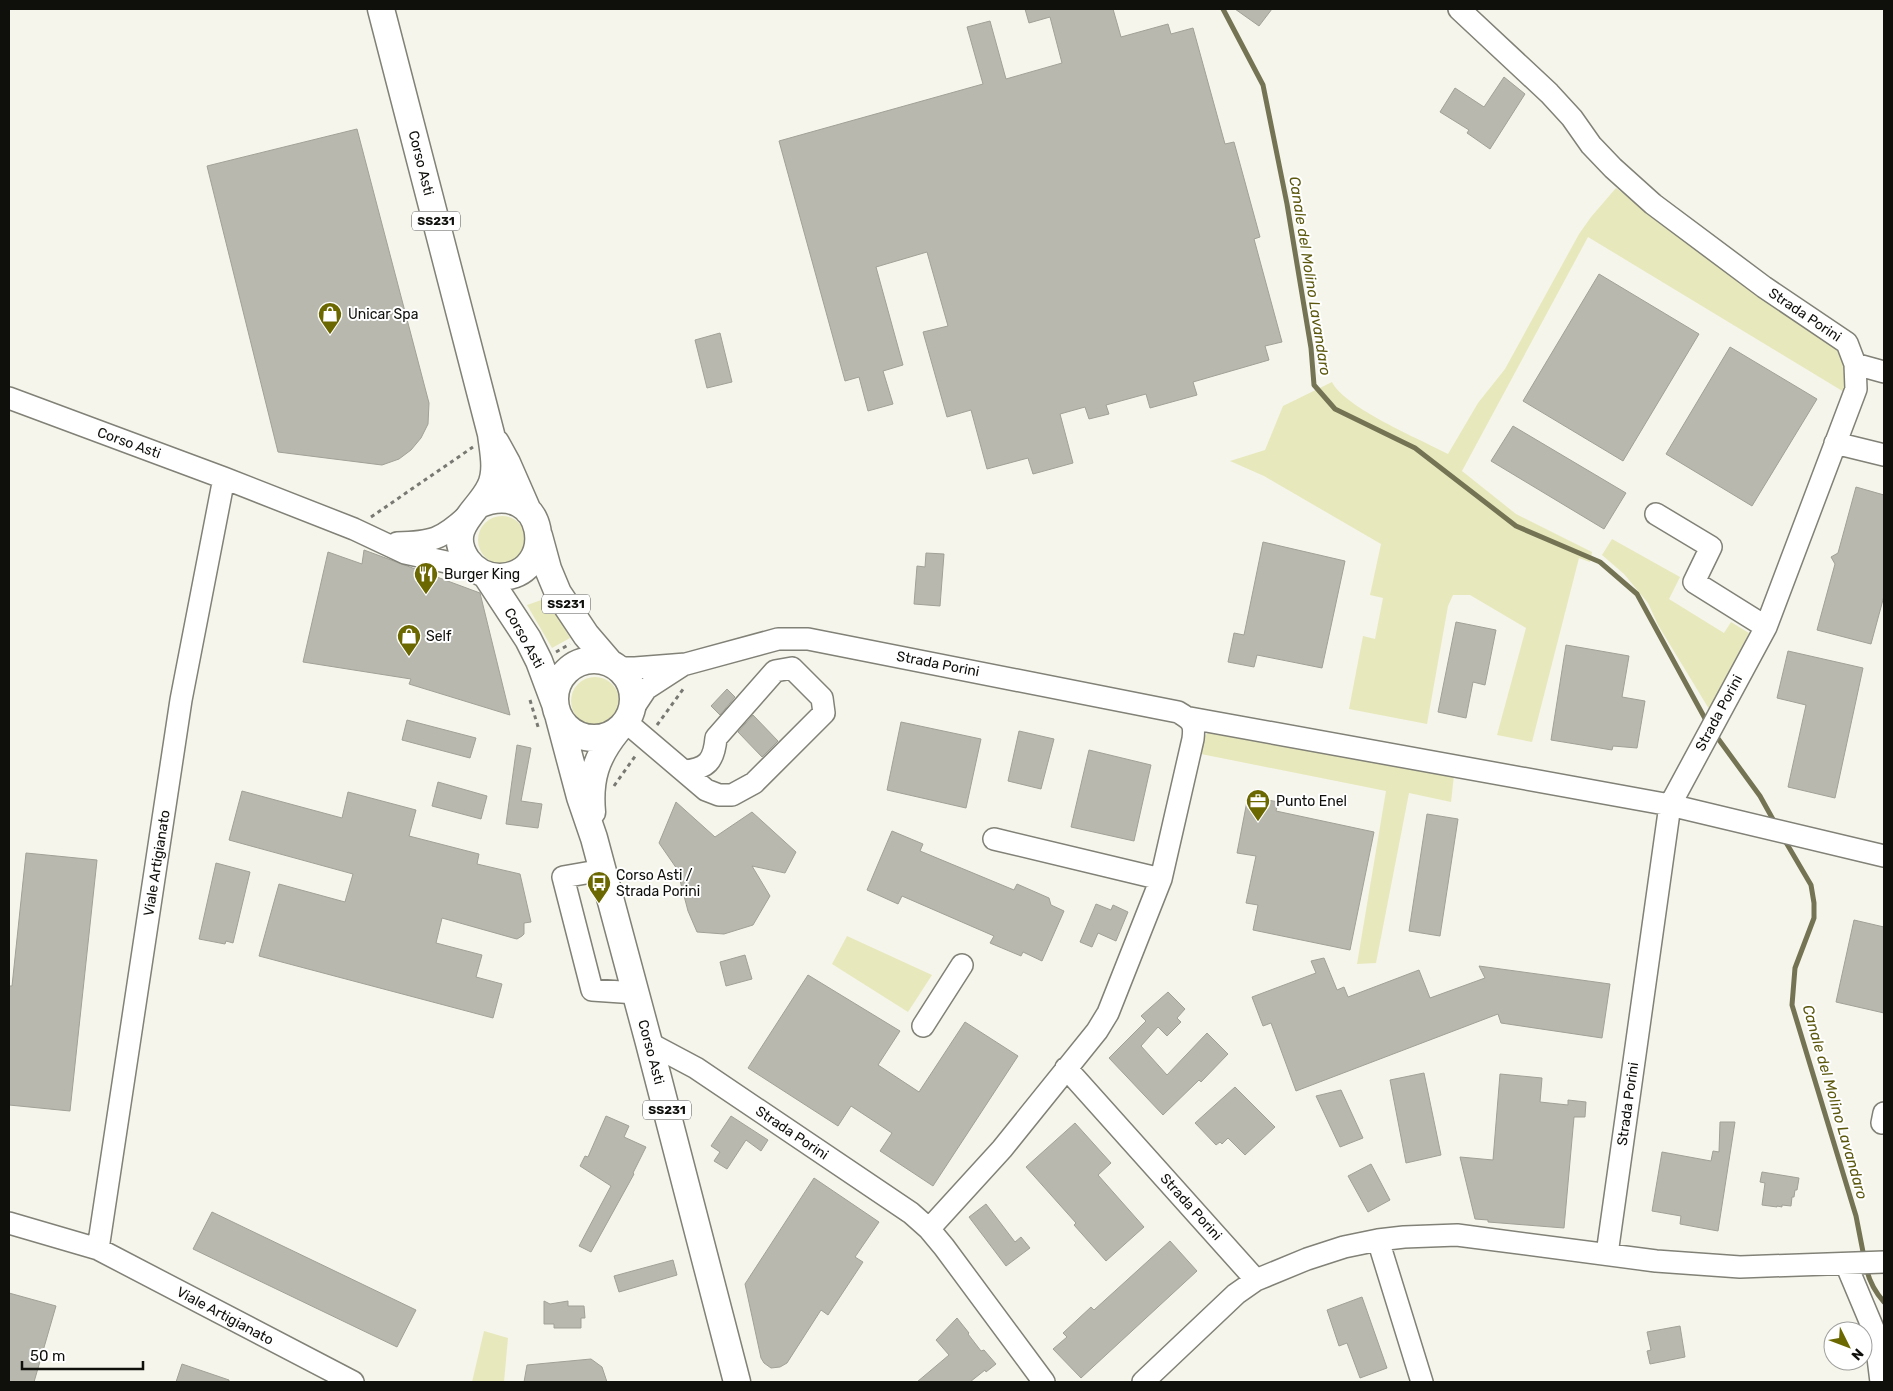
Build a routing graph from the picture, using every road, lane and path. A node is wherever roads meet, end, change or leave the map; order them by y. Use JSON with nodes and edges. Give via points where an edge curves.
{"nodes":[{"id":1,"x":381,"y":9,"type":"edge"},
{"id":2,"x":1459,"y":9,"type":"edge"},
{"id":3,"x":1855,"y":364,"type":"junction"},
{"id":4,"x":1884,"y":372,"type":"edge"},
{"id":5,"x":9,"y":398,"type":"edge"},
{"id":6,"x":491,"y":434,"type":"junction"},
{"id":7,"x":1835,"y":443,"type":"junction"},
{"id":8,"x":1884,"y":455,"type":"edge"},
{"id":9,"x":224,"y":478,"type":"junction"},
{"id":10,"x":473,"y":510,"type":"junction"},
{"id":11,"x":528,"y":511,"type":"junction"},
{"id":12,"x":1656,"y":514,"type":"dead end"},
{"id":13,"x":539,"y":536,"type":"junction"},
{"id":14,"x":387,"y":544,"type":"junction"},
{"id":15,"x":480,"y":571,"type":"junction"},
{"id":16,"x":1766,"y":627,"type":"junction"},
{"id":17,"x":586,"y":635,"type":"junction"},
{"id":18,"x":539,"y":661,"type":"junction"},
{"id":19,"x":686,"y":664,"type":"junction"},
{"id":20,"x":614,"y":666,"type":"junction"},
{"id":21,"x":528,"y":696,"type":"dead end"},
{"id":22,"x":1190,"y":718,"type":"junction"},
{"id":23,"x":552,"y":719,"type":"junction"},
{"id":24,"x":625,"y":721,"type":"junction"},
{"id":25,"x":684,"y":771,"type":"junction"},
{"id":26,"x":1670,"y":805,"type":"junction"},
{"id":27,"x":594,"y":838,"type":"junction"},
{"id":28,"x":994,"y":839,"type":"dead end"},
{"id":29,"x":1884,"y":856,"type":"edge"},
{"id":30,"x":602,"y":870,"type":"junction"},
{"id":31,"x":1162,"y":879,"type":"junction"},
{"id":32,"x":962,"y":966,"type":"dead end"},
{"id":33,"x":636,"y":993,"type":"junction"},
{"id":34,"x":923,"y":1026,"type":"dead end"},
{"id":35,"x":649,"y":1043,"type":"junction"},
{"id":36,"x":1066,"y":1068,"type":"junction"},
{"id":37,"x":9,"y":1223,"type":"edge"},
{"id":38,"x":929,"y":1229,"type":"junction"},
{"id":39,"x":1378,"y":1240,"type":"junction"},
{"id":40,"x":98,"y":1249,"type":"junction"},
{"id":41,"x":1607,"y":1254,"type":"junction"},
{"id":42,"x":1866,"y":1263,"type":"edge"},
{"id":43,"x":1256,"y":1280,"type":"junction"},
{"id":44,"x":353,"y":1382,"type":"edge"},
{"id":45,"x":737,"y":1382,"type":"edge"},
{"id":46,"x":1044,"y":1382,"type":"edge"},
{"id":47,"x":1143,"y":1382,"type":"edge"},
{"id":48,"x":1422,"y":1382,"type":"edge"},
{"id":49,"x":1882,"y":1382,"type":"edge"}],
"edges":[{"from":1,"to":6,"type":"main road","name":"Corso Asti","number":"SS231"},
{"from":2,"to":3,"type":"street","name":"Strada Porini","via":[[1549,93],[1591,145],[1646,198],[1764,287],[1847,344]]},
{"from":3,"to":4,"type":"street"},
{"from":3,"to":7,"type":"street","name":"Strada Porini","via":[[1856,388]]},
{"from":5,"to":9,"type":"street","name":"Corso Asti"},
{"from":6,"to":10,"type":"main road","name":"Corso Asti","number":"SS231","via":[[495,466],[491,486]]},
{"from":6,"to":11,"type":"main road","name":"Corso Asti","number":"SS231"},
{"from":7,"to":8,"type":"street"},
{"from":7,"to":16,"type":"street","name":"Strada Porini"},
{"from":9,"to":14,"type":"street","name":"Corso Asti"},
{"from":9,"to":40,"type":"street","name":"Viale Artigianato","via":[[181,700]]},
{"from":10,"to":11,"type":"main road","via":[[491,500],[504,499]]},
{"from":10,"to":14,"type":"street","name":"Corso Asti","via":[[450,532],[433,540]]},
{"from":10,"to":15,"type":"main road","number":"SS231","via":[[462,526],[461,543],[466,559]]},
{"from":11,"to":13,"type":"main road","number":"SS231"},
{"from":12,"to":16,"type":"street","via":[[1711,548],[1694,582]]},
{"from":13,"to":15,"type":"main road","via":[[535,554],[523,570],[511,576],[498,577]]},
{"from":13,"to":17,"type":"main road","number":"SS231","via":[[558,593]]},
{"from":14,"to":15,"type":"street","name":"Corso Asti","via":[[405,553]]},
{"from":15,"to":18,"type":"main road","name":"Corso Asti","number":"SS231","via":[[528,639]]},
{"from":16,"to":26,"type":"street","name":"Strada Porini"},
{"from":17,"to":18,"type":"path"},
{"from":17,"to":20,"type":"main road","number":"SS231"},
{"from":18,"to":23,"type":"main road","name":"Corso Asti","number":"SS231"},
{"from":19,"to":20,"type":"street","name":"Strada Porini","via":[[635,668]]},
{"from":19,"to":22,"type":"street","name":"Strada Porini","via":[[778,639],[808,639],[1178,712]]},
{"from":19,"to":24,"type":"street","name":"Strada Porini","via":[[646,689]]},
{"from":20,"to":23,"type":"main road","number":"SS231","via":[[599,660],[587,661],[566,672],[557,687]]},
{"from":20,"to":24,"type":"main road","number":"SS231","via":[[626,676],[631,686],[633,698]]},
{"from":21,"to":23,"type":"path"},
{"from":22,"to":26,"type":"street","name":"Strada Porini"},
{"from":22,"to":31,"type":"street","via":[[1194,728]]},
{"from":23,"to":24,"type":"main road","number":"SS231","via":[[578,735],[592,738],[605,737]]},
{"from":23,"to":27,"type":"main road","name":"Corso Asti","number":"SS231"},
{"from":24,"to":25,"type":"street"},
{"from":24,"to":27,"type":"main road","name":"Corso Asti","number":"SS231","via":[[603,749],[592,780]]},
{"from":25,"to":25,"type":"street","via":[[706,790],[719,795],[732,795],[754,784],[824,713],[822,698],[792,668],[775,671],[716,738],[711,759],[702,768]]},
{"from":26,"to":29,"type":"street","name":"Strada Porini"},
{"from":26,"to":41,"type":"street","name":"Strada Porini"},
{"from":27,"to":30,"type":"main road","name":"Corso Asti","number":"SS231"},
{"from":28,"to":31,"type":"street"},
{"from":30,"to":33,"type":"main road","name":"Corso Asti","number":"SS231"},
{"from":30,"to":33,"type":"street","via":[[564,877],[592,990]]},
{"from":31,"to":36,"type":"street","via":[[1108,1012],[1097,1031]]},
{"from":32,"to":34,"type":"street"},
{"from":33,"to":35,"type":"main road","name":"Corso Asti","number":"SS231"},
{"from":35,"to":38,"type":"street","name":"Strada Porini","via":[[696,1068],[911,1213]]},
{"from":35,"to":45,"type":"main road","name":"Corso Asti","number":"SS231"},
{"from":36,"to":38,"type":"street","via":[[1002,1149]]},
{"from":36,"to":43,"type":"street","name":"Strada Porini"},
{"from":37,"to":40,"type":"street","name":"Viale Artigianato"},
{"from":38,"to":46,"type":"street","name":"Strada Porini"},
{"from":39,"to":41,"type":"street","via":[[1457,1235]]},
{"from":39,"to":43,"type":"street","via":[[1307,1259]]},
{"from":39,"to":48,"type":"street"},
{"from":40,"to":44,"type":"street","name":"Viale Artigianato"},
{"from":41,"to":42,"type":"street","via":[[1740,1267]]},
{"from":42,"to":49,"type":"street"},
{"from":43,"to":47,"type":"street","via":[[1236,1294]]}]}
